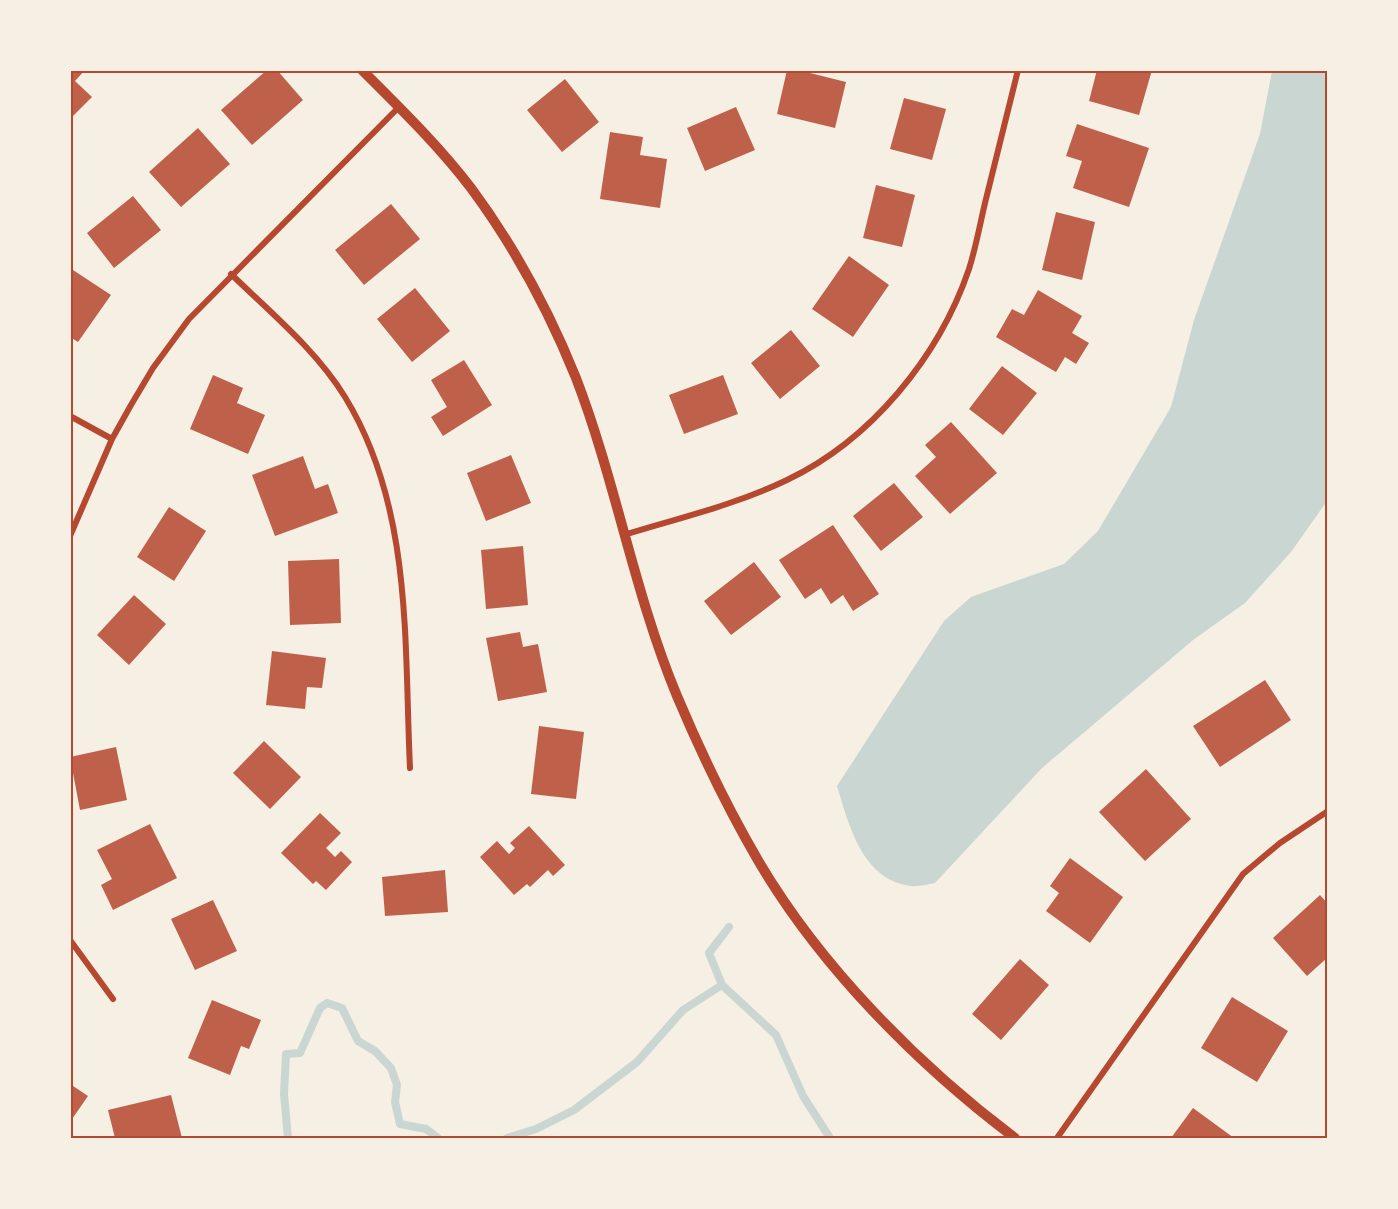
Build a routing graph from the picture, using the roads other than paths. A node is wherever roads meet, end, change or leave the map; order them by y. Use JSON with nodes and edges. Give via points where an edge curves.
{"nodes":[{"id":1,"x":362,"y":70,"type":"edge"},
{"id":2,"x":1018,"y":70,"type":"edge"},
{"id":3,"x":399,"y":107,"type":"junction"},
{"id":4,"x":231,"y":274,"type":"junction"},
{"id":5,"x":70,"y":416,"type":"edge"},
{"id":6,"x":112,"y":439,"type":"junction"},
{"id":7,"x":624,"y":535,"type":"junction"},
{"id":8,"x":70,"y":536,"type":"edge"},
{"id":9,"x":410,"y":768,"type":"dead end"},
{"id":10,"x":1328,"y":811,"type":"edge"},
{"id":11,"x":70,"y":940,"type":"edge"},
{"id":12,"x":113,"y":999,"type":"dead end"},
{"id":13,"x":1014,"y":1138,"type":"edge"},
{"id":14,"x":1057,"y":1138,"type":"edge"}],
"edges":[{"from":1,"to":3,"type":"street"},
{"from":2,"to":7,"type":"street","via":[[969,268],[928,353],[901,389],[867,425],[828,456],[789,479],[749,497]]},
{"from":3,"to":4,"type":"street"},
{"from":3,"to":7,"type":"street","via":[[470,187],[509,243],[540,298],[576,379]]},
{"from":4,"to":6,"type":"street","via":[[189,319],[153,368]]},
{"from":4,"to":9,"type":"street","via":[[314,355],[345,397],[364,432],[388,495],[400,553]]},
{"from":5,"to":6,"type":"street"},
{"from":6,"to":8,"type":"street"},
{"from":7,"to":13,"type":"street","via":[[676,693],[724,799],[760,864],[839,974],[929,1066]]},
{"from":10,"to":14,"type":"street","via":[[1243,874]]},
{"from":11,"to":12,"type":"street"}]}
